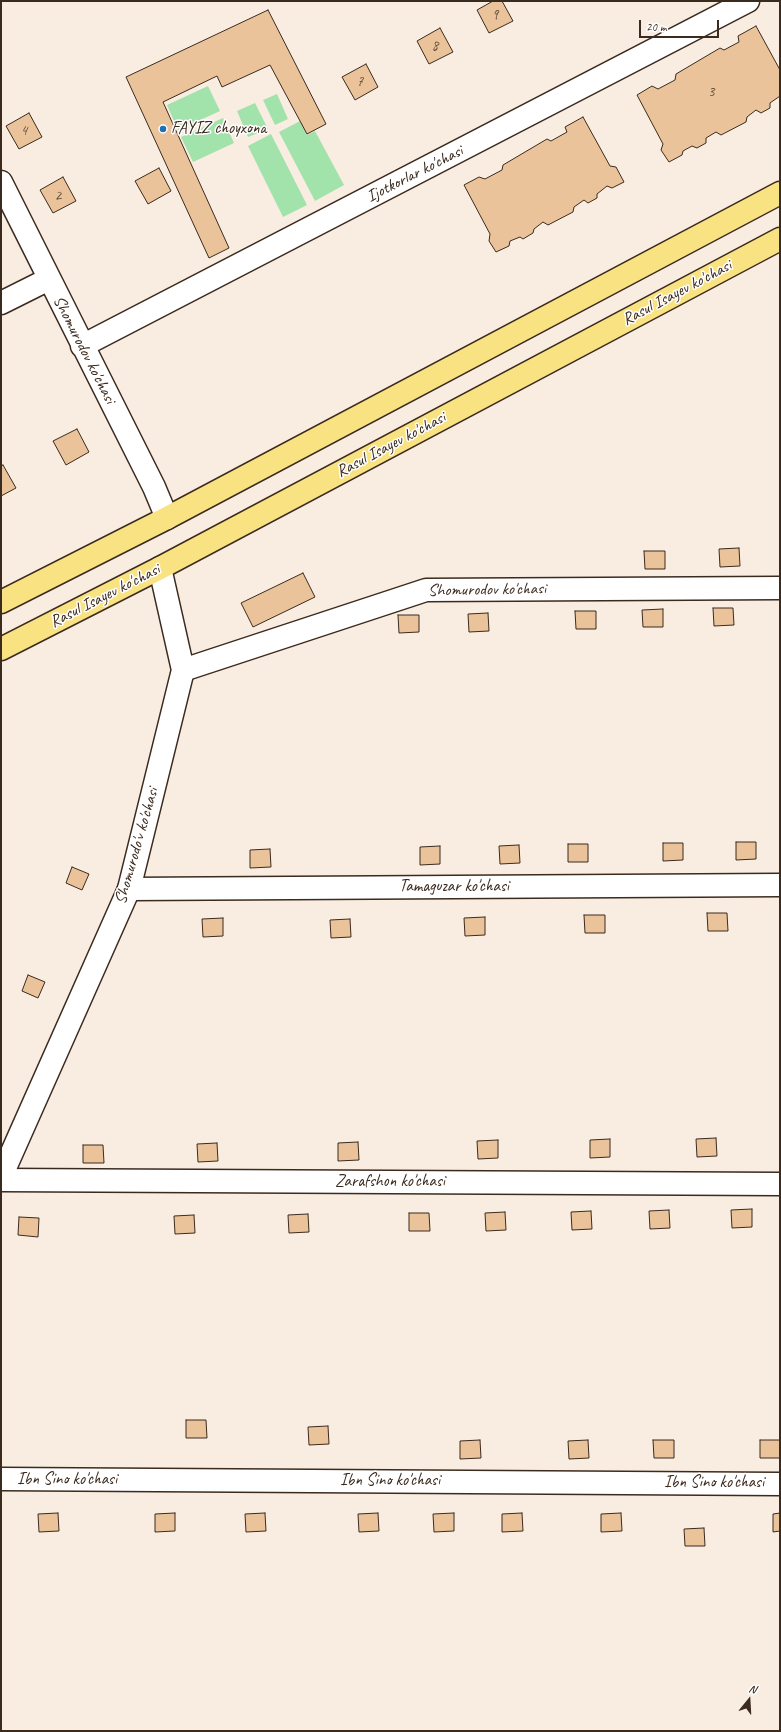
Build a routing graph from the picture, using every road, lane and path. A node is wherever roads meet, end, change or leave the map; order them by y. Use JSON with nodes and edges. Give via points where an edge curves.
{"nodes":[{"id":1,"x":748,"y":1,"type":"edge"},
{"id":2,"x":1,"y":182,"type":"edge"},
{"id":3,"x":780,"y":193,"type":"edge"},
{"id":4,"x":780,"y":239,"type":"edge"},
{"id":5,"x":49,"y":279,"type":"junction"},
{"id":6,"x":1,"y":303,"type":"edge"},
{"id":7,"x":82,"y":346,"type":"junction"},
{"id":8,"x":167,"y":518,"type":"junction"},
{"id":9,"x":160,"y":568,"type":"junction"},
{"id":10,"x":780,"y":588,"type":"edge"},
{"id":11,"x":1,"y":602,"type":"edge"},
{"id":12,"x":1,"y":649,"type":"edge"},
{"id":13,"x":183,"y":670,"type":"junction"},
{"id":14,"x":780,"y":885,"type":"edge"},
{"id":15,"x":129,"y":888,"type":"junction"},
{"id":16,"x":1,"y":1178,"type":"edge"},
{"id":17,"x":780,"y":1184,"type":"edge"},
{"id":18,"x":1,"y":1479,"type":"edge"},
{"id":19,"x":780,"y":1484,"type":"edge"}],
"edges":[{"from":1,"to":7,"type":"street","name":"Ijotkorlar ko'chasi"},
{"from":2,"to":5,"type":"street","name":"Shomurodov ko'chasi"},
{"from":3,"to":8,"type":"main road"},
{"from":4,"to":9,"type":"main road","name":"Rasul Isayev ko'chasi"},
{"from":5,"to":6,"type":"street"},
{"from":5,"to":7,"type":"street","name":"Shomurodov ko'chasi"},
{"from":7,"to":8,"type":"street","name":"Shomurodov ko'chasi"},
{"from":8,"to":11,"type":"main road"},
{"from":9,"to":12,"type":"main road","name":"Rasul Isayev ko'chasi"},
{"from":9,"to":13,"type":"street","name":"Shomurodo'v ko'chasi"},
{"from":10,"to":13,"type":"street","name":"Shomurodov ko'chasi","via":[[426,590]]},
{"from":13,"to":15,"type":"street","name":"Shomurodo'v ko'chasi"},
{"from":14,"to":15,"type":"street","name":"Tamaguzar ko'chasi"},
{"from":15,"to":16,"type":"street","name":"Shomurodo'v ko'chasi"},
{"from":16,"to":17,"type":"street","name":"Zarafshon ko'chasi"},
{"from":18,"to":19,"type":"street","name":"Ibn Sino ko'chasi"}]}
